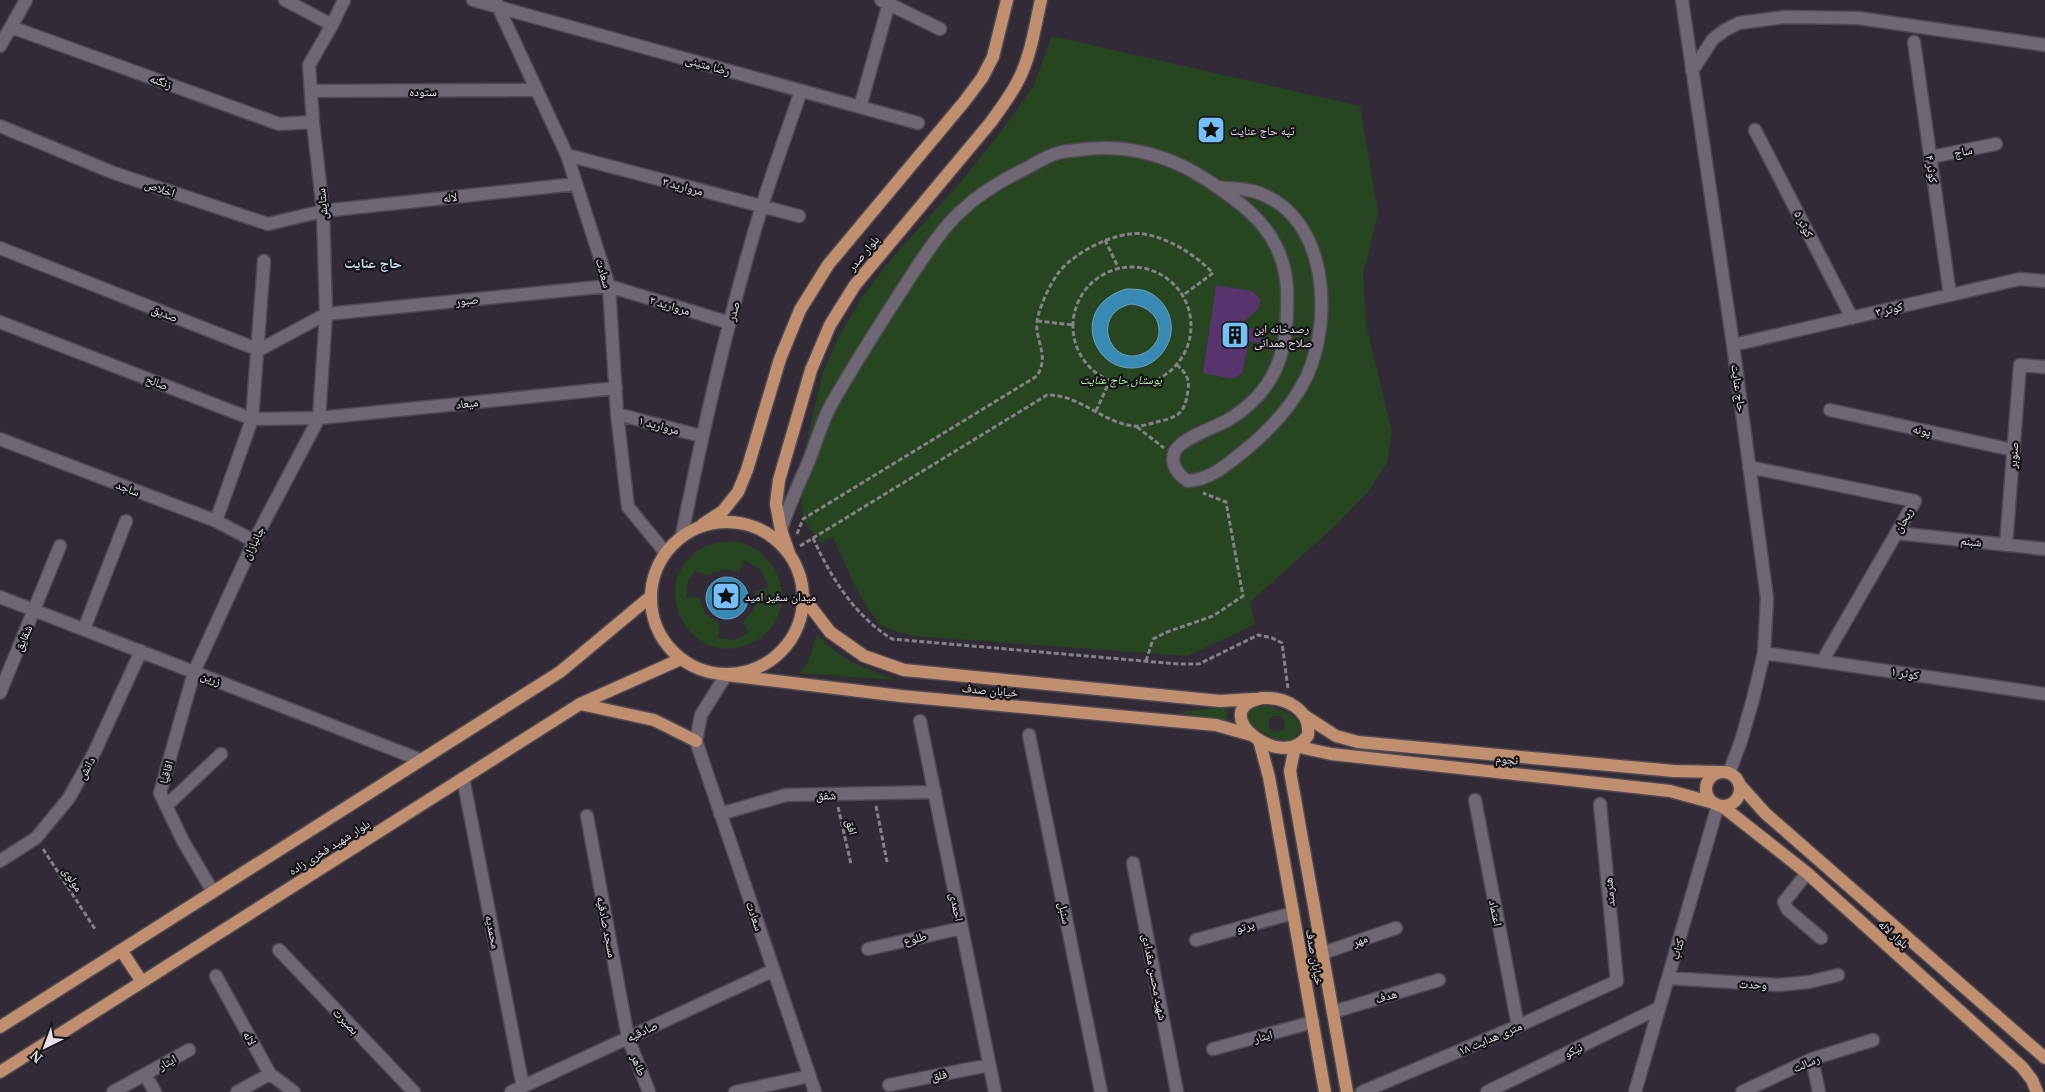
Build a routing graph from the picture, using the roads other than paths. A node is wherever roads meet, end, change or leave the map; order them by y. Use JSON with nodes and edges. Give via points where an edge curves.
{"nodes":[{"id":1,"x":26,"y":0,"type":"edge"},
{"id":2,"x":285,"y":0,"type":"edge"},
{"id":3,"x":344,"y":0,"type":"edge"},
{"id":4,"x":472,"y":0,"type":"edge"},
{"id":5,"x":1007,"y":0,"type":"edge"},
{"id":6,"x":1041,"y":0,"type":"edge"},
{"id":7,"x":1682,"y":0,"type":"edge"},
{"id":8,"x":885,"y":2,"type":"edge"},
{"id":9,"x":496,"y":3,"type":"edge"},
{"id":10,"x":332,"y":25,"type":"junction"},
{"id":11,"x":11,"y":26,"type":"junction"},
{"id":12,"x":940,"y":29,"type":"dead end"},
{"id":13,"x":1914,"y":42,"type":"dead end"},
{"id":14,"x":2045,"y":45,"type":"edge"},
{"id":15,"x":0,"y":46,"type":"edge"},
{"id":16,"x":1692,"y":71,"type":"junction"},
{"id":17,"x":536,"y":90,"type":"junction"},
{"id":18,"x":311,"y":91,"type":"junction"},
{"id":19,"x":801,"y":91,"type":"junction"},
{"id":20,"x":860,"y":107,"type":"junction"},
{"id":21,"x":312,"y":122,"type":"junction"},
{"id":22,"x":918,"y":123,"type":"dead end"},
{"id":23,"x":0,"y":126,"type":"edge"},
{"id":24,"x":1755,"y":130,"type":"dead end"},
{"id":25,"x":1996,"y":144,"type":"dead end"},
{"id":26,"x":567,"y":155,"type":"junction"},
{"id":27,"x":1931,"y":157,"type":"junction"},
{"id":28,"x":576,"y":184,"type":"junction"},
{"id":29,"x":1217,"y":187,"type":"junction"},
{"id":30,"x":762,"y":207,"type":"junction"},
{"id":31,"x":323,"y":211,"type":"junction"},
{"id":32,"x":799,"y":216,"type":"dead end"},
{"id":33,"x":0,"y":248,"type":"edge"},
{"id":34,"x":264,"y":261,"type":"dead end"},
{"id":35,"x":2045,"y":281,"type":"edge"},
{"id":36,"x":609,"y":286,"type":"junction"},
{"id":37,"x":1950,"y":295,"type":"junction"},
{"id":38,"x":326,"y":314,"type":"junction"},
{"id":39,"x":1852,"y":318,"type":"junction"},
{"id":40,"x":0,"y":322,"type":"edge"},
{"id":41,"x":730,"y":323,"type":"junction"},
{"id":42,"x":1733,"y":346,"type":"junction"},
{"id":43,"x":259,"y":350,"type":"junction"},
{"id":44,"x":2045,"y":367,"type":"edge"},
{"id":45,"x":616,"y":388,"type":"junction"},
{"id":46,"x":1830,"y":410,"type":"dead end"},
{"id":47,"x":617,"y":414,"type":"junction"},
{"id":48,"x":320,"y":418,"type":"junction"},
{"id":49,"x":252,"y":419,"type":"junction"},
{"id":50,"x":701,"y":436,"type":"junction"},
{"id":51,"x":0,"y":438,"type":"edge"},
{"id":52,"x":2013,"y":450,"type":"junction"},
{"id":53,"x":1749,"y":467,"type":"junction"},
{"id":54,"x":126,"y":521,"type":"dead end"},
{"id":55,"x":216,"y":521,"type":"junction"},
{"id":56,"x":703,"y":524,"type":"junction"},
{"id":57,"x":781,"y":530,"type":"junction"},
{"id":58,"x":1896,"y":533,"type":"junction"},
{"id":59,"x":682,"y":535,"type":"junction"},
{"id":60,"x":254,"y":541,"type":"junction"},
{"id":61,"x":2006,"y":545,"type":"junction"},
{"id":62,"x":60,"y":546,"type":"dead end"},
{"id":63,"x":2045,"y":549,"type":"edge"},
{"id":64,"x":665,"y":552,"type":"junction"},
{"id":65,"x":789,"y":553,"type":"junction"},
{"id":66,"x":0,"y":597,"type":"edge"},
{"id":67,"x":650,"y":597,"type":"junction"},
{"id":68,"x":804,"y":598,"type":"junction"},
{"id":69,"x":35,"y":610,"type":"junction"},
{"id":70,"x":84,"y":629,"type":"junction"},
{"id":71,"x":141,"y":651,"type":"junction"},
{"id":72,"x":1764,"y":652,"type":"junction"},
{"id":73,"x":681,"y":659,"type":"junction"},
{"id":74,"x":1823,"y":660,"type":"junction"},
{"id":75,"x":194,"y":672,"type":"junction"},
{"id":76,"x":726,"y":675,"type":"junction"},
{"id":77,"x":0,"y":693,"type":"edge"},
{"id":78,"x":2045,"y":694,"type":"edge"},
{"id":79,"x":1254,"y":699,"type":"junction"},
{"id":80,"x":580,"y":704,"type":"junction"},
{"id":81,"x":1305,"y":716,"type":"junction"},
{"id":82,"x":920,"y":721,"type":"dead end"},
{"id":83,"x":1029,"y":735,"type":"dead end"},
{"id":84,"x":1255,"y":737,"type":"junction"},
{"id":85,"x":696,"y":741,"type":"junction"},
{"id":86,"x":1295,"y":746,"type":"junction"},
{"id":87,"x":221,"y":754,"type":"dead end"},
{"id":88,"x":421,"y":760,"type":"junction"},
{"id":89,"x":1724,"y":773,"type":"junction"},
{"id":90,"x":463,"y":778,"type":"junction"},
{"id":91,"x":1739,"y":784,"type":"junction"},
{"id":92,"x":935,"y":792,"type":"junction"},
{"id":93,"x":1475,"y":800,"type":"dead end"},
{"id":94,"x":1600,"y":804,"type":"dead end"},
{"id":95,"x":1718,"y":805,"type":"junction"},
{"id":96,"x":166,"y":806,"type":"junction"},
{"id":97,"x":720,"y":814,"type":"junction"},
{"id":98,"x":587,"y":816,"type":"dead end"},
{"id":99,"x":0,"y":861,"type":"edge"},
{"id":100,"x":1133,"y":863,"type":"dead end"},
{"id":101,"x":1807,"y":873,"type":"junction"},
{"id":102,"x":212,"y":892,"type":"junction"},
{"id":103,"x":1294,"y":913,"type":"junction"},
{"id":104,"x":962,"y":928,"type":"junction"},
{"id":105,"x":1396,"y":928,"type":"dead end"},
{"id":106,"x":1821,"y":938,"type":"dead end"},
{"id":107,"x":1196,"y":940,"type":"dead end"},
{"id":108,"x":868,"y":949,"type":"dead end"},
{"id":109,"x":121,"y":950,"type":"junction"},
{"id":110,"x":279,"y":950,"type":"dead end"},
{"id":111,"x":1323,"y":953,"type":"junction"},
{"id":112,"x":774,"y":970,"type":"junction"},
{"id":113,"x":1838,"y":975,"type":"dead end"},
{"id":114,"x":216,"y":976,"type":"dead end"},
{"id":115,"x":1668,"y":978,"type":"junction"},
{"id":116,"x":1439,"y":980,"type":"dead end"},
{"id":117,"x":1617,"y":981,"type":"joint"},
{"id":118,"x":142,"y":982,"type":"junction"},
{"id":119,"x":1659,"y":1008,"type":"junction"},
{"id":120,"x":1333,"y":1012,"type":"junction"},
{"id":121,"x":1313,"y":1022,"type":"junction"},
{"id":122,"x":0,"y":1026,"type":"edge"},
{"id":123,"x":1518,"y":1026,"type":"junction"},
{"id":124,"x":628,"y":1038,"type":"junction"},
{"id":125,"x":1873,"y":1040,"type":"dead end"},
{"id":126,"x":1213,"y":1049,"type":"dead end"},
{"id":127,"x":189,"y":1050,"type":"dead end"},
{"id":128,"x":2045,"y":1058,"type":"edge"},
{"id":129,"x":1812,"y":1059,"type":"junction"},
{"id":130,"x":989,"y":1065,"type":"junction"},
{"id":131,"x":0,"y":1072,"type":"edge"},
{"id":132,"x":145,"y":1074,"type":"junction"},
{"id":133,"x":270,"y":1074,"type":"junction"},
{"id":134,"x":810,"y":1076,"type":"junction"},
{"id":135,"x":889,"y":1085,"type":"dead end"},
{"id":136,"x":517,"y":1089,"type":"edge"},
{"id":137,"x":113,"y":1092,"type":"edge"},
{"id":138,"x":155,"y":1092,"type":"edge"},
{"id":139,"x":237,"y":1092,"type":"edge"},
{"id":140,"x":294,"y":1092,"type":"edge"},
{"id":141,"x":414,"y":1092,"type":"edge"},
{"id":142,"x":649,"y":1092,"type":"edge"},
{"id":143,"x":735,"y":1092,"type":"edge"},
{"id":144,"x":815,"y":1092,"type":"edge"},
{"id":145,"x":994,"y":1092,"type":"edge"},
{"id":146,"x":1101,"y":1092,"type":"edge"},
{"id":147,"x":1177,"y":1092,"type":"edge"},
{"id":148,"x":1325,"y":1092,"type":"edge"},
{"id":149,"x":1347,"y":1092,"type":"edge"},
{"id":150,"x":1362,"y":1092,"type":"edge"},
{"id":151,"x":1487,"y":1092,"type":"edge"},
{"id":152,"x":1635,"y":1092,"type":"edge"},
{"id":153,"x":1742,"y":1092,"type":"edge"},
{"id":154,"x":1819,"y":1092,"type":"edge"},
{"id":155,"x":2037,"y":1092,"type":"edge"}],
"edges":[{"from":1,"to":11,"type":"street"},
{"from":2,"to":10,"type":"street"},
{"from":3,"to":10,"type":"street","name":"ستایش"},
{"from":4,"to":9,"type":"street","name":"رضا متینی"},
{"from":5,"to":56,"type":"main road","name":"بلوار صدر","via":[[993,57],[982,78],[828,265],[800,310],[780,359],[738,492],[723,511]]},
{"from":6,"to":57,"type":"main road","name":"بلوار صدر","via":[[1027,58],[1010,96],[855,285],[830,325],[812,370],[779,480],[776,504]]},
{"from":7,"to":16,"type":"street","name":"حاج عنایت"},
{"from":8,"to":12,"type":"street"},
{"from":8,"to":20,"type":"street"},
{"from":9,"to":17,"type":"street","name":"سعادت"},
{"from":9,"to":19,"type":"street","name":"رضا متینی"},
{"from":10,"to":18,"type":"street","name":"ستایش","via":[[309,65]]},
{"from":11,"to":15,"type":"street"},
{"from":11,"to":21,"type":"street","name":"زنگنه","via":[[280,124]]},
{"from":13,"to":27,"type":"street","name":"کوثر ۴"},
{"from":14,"to":16,"type":"street","via":[[1858,18],[1785,17],[1740,23],[1725,30],[1713,39]]},
{"from":16,"to":42,"type":"street","name":"حاج عنایت"},
{"from":17,"to":18,"type":"street","name":"ستوده"},
{"from":17,"to":26,"type":"street","name":"سعادت"},
{"from":18,"to":21,"type":"street","name":"ستایش"},
{"from":19,"to":20,"type":"street","name":"رضا متینی"},
{"from":19,"to":30,"type":"street","name":"صدر"},
{"from":20,"to":22,"type":"street","name":"رضا متینی"},
{"from":21,"to":31,"type":"street","name":"ستایش"},
{"from":23,"to":31,"type":"street","name":"اخلاص","via":[[114,173],[268,224]]},
{"from":24,"to":39,"type":"street","name":"کوثر ۵"},
{"from":25,"to":27,"type":"street","name":"ساج"},
{"from":26,"to":28,"type":"street","name":"سعادت"},
{"from":26,"to":30,"type":"street","name":"مروارید ۳"},
{"from":27,"to":37,"type":"street","name":"کوثر ۴"},
{"from":28,"to":31,"type":"street","name":"لاله"},
{"from":28,"to":36,"type":"street","name":"سعادت"},
{"from":29,"to":29,"type":"street","via":[[1258,192],[1285,208],[1298,223],[1319,272],[1322,292],[1320,319],[1312,364],[1282,414],[1255,442],[1221,469],[1198,481],[1188,482],[1175,467],[1176,449],[1231,418],[1251,402],[1277,370],[1287,330],[1288,281],[1276,244],[1264,226],[1238,200]]},
{"from":29,"to":57,"type":"street","via":[[1176,163],[1143,151],[1122,147],[1093,148],[1058,153],[991,187],[975,199],[933,245],[830,407]]},
{"from":30,"to":32,"type":"street","name":"مروارید ۳"},
{"from":30,"to":41,"type":"street","name":"صدر"},
{"from":31,"to":38,"type":"street","name":"ستایش"},
{"from":33,"to":43,"type":"street","name":"صدیق"},
{"from":34,"to":43,"type":"street"},
{"from":35,"to":37,"type":"street","name":"کوثر ۳","via":[[2020,279]]},
{"from":36,"to":38,"type":"street","name":"صبور"},
{"from":36,"to":41,"type":"street","name":"مروارید ۲"},
{"from":36,"to":45,"type":"street","name":"سعادت"},
{"from":37,"to":39,"type":"street","name":"کوثر ۳"},
{"from":38,"to":43,"type":"street"},
{"from":38,"to":48,"type":"street","name":"ستایش"},
{"from":39,"to":42,"type":"street","name":"کوثر ۳"},
{"from":40,"to":49,"type":"street","name":"صالح"},
{"from":41,"to":50,"type":"street","name":"صدر"},
{"from":42,"to":53,"type":"street","name":"حاج عنایت"},
{"from":43,"to":49,"type":"street"},
{"from":44,"to":52,"type":"street","name":"صنوبر","via":[[2020,365]]},
{"from":45,"to":47,"type":"street","name":"سعادت"},
{"from":45,"to":48,"type":"street","name":"میعاد"},
{"from":46,"to":52,"type":"street","name":"پونه"},
{"from":47,"to":50,"type":"street","name":"مروارید ۱"},
{"from":47,"to":64,"type":"street","name":"سعادت","via":[[628,507]]},
{"from":48,"to":49,"type":"street","name":"صالح"},
{"from":48,"to":60,"type":"street","name":"جانبازان"},
{"from":49,"to":55,"type":"street"},
{"from":50,"to":59,"type":"street","name":"صدر"},
{"from":51,"to":55,"type":"street","name":"ساجد"},
{"from":52,"to":61,"type":"street","name":"صنوبر"},
{"from":53,"to":58,"type":"street","name":"ریحان","via":[[1915,501]]},
{"from":53,"to":72,"type":"street","name":"حاج عنایت","via":[[1767,598]]},
{"from":54,"to":70,"type":"street"},
{"from":55,"to":60,"type":"street","name":"ساجد"},
{"from":56,"to":59,"type":"main road"},
{"from":56,"to":65,"type":"main road","via":[[727,521],[751,525],[772,536]]},
{"from":57,"to":65,"type":"main road","name":"بلوار صدر"},
{"from":58,"to":61,"type":"street","name":"شبنم"},
{"from":58,"to":74,"type":"street","name":"ریحان"},
{"from":59,"to":64,"type":"main road"},
{"from":60,"to":75,"type":"street","name":"جانبازان"},
{"from":61,"to":63,"type":"street","name":"شبنم"},
{"from":62,"to":69,"type":"street","name":"شقایق"},
{"from":64,"to":67,"type":"main road","via":[[654,573]]},
{"from":65,"to":68,"type":"main road","via":[[800,575]]},
{"from":66,"to":69,"type":"street","name":"زرین"},
{"from":67,"to":73,"type":"main road","via":[[653,621],[664,642]]},
{"from":67,"to":88,"type":"main road","name":"بلوار شهید فخری زاده","via":[[560,672]]},
{"from":68,"to":76,"type":"main road","via":[[800,622],[789,643],[777,655],[750,671]]},
{"from":68,"to":79,"type":"main road","name":"خیابان صدف","via":[[830,632],[864,656],[904,670],[1220,701]]},
{"from":69,"to":70,"type":"street","name":"زرین"},
{"from":69,"to":77,"type":"street","name":"شقایق"},
{"from":70,"to":71,"type":"street","name":"زرین"},
{"from":71,"to":75,"type":"street","name":"زرین"},
{"from":71,"to":99,"type":"street","name":"دانش","via":[[94,753],[69,798],[36,838]]},
{"from":72,"to":74,"type":"street","name":"کوثر ۱"},
{"from":72,"to":89,"type":"street","name":"حاج عنایت","via":[[1743,732]]},
{"from":73,"to":76,"type":"main road","via":[[702,671]]},
{"from":73,"to":80,"type":"main road","name":"بلوار شهید فخری زاده"},
{"from":74,"to":78,"type":"street","name":"کوثر ۱"},
{"from":75,"to":88,"type":"street","name":"زرین"},
{"from":75,"to":96,"type":"street","name":"اقاقیا","via":[[160,793]]},
{"from":76,"to":84,"type":"main road","name":"خیابان صدف","via":[[901,696],[1216,725]]},
{"from":76,"to":85,"type":"street","via":[[701,715]]},
{"from":79,"to":81,"type":"main road","via":[[1269,698],[1290,705]]},
{"from":79,"to":84,"type":"main road","via":[[1241,714],[1243,725]]},
{"from":80,"to":85,"type":"main road","via":[[654,720]]},
{"from":80,"to":90,"type":"main road","name":"بلوار شهید فخری زاده"},
{"from":81,"to":86,"type":"main road","via":[[1308,735],[1302,744]]},
{"from":81,"to":89,"type":"main road","name":"نجوم","via":[[1336,736],[1358,742]]},
{"from":82,"to":92,"type":"street","name":"احمدی"},
{"from":83,"to":146,"type":"street","name":"سنبل"},
{"from":84,"to":86,"type":"main road","via":[[1276,746]]},
{"from":84,"to":103,"type":"main road","name":"خیابان صدف","via":[[1270,777]]},
{"from":85,"to":97,"type":"street","name":"سعادت"},
{"from":86,"to":95,"type":"main road","name":"نجوم","via":[[1331,754],[1670,791]]},
{"from":86,"to":111,"type":"main road","name":"خیابان صدف","via":[[1290,771]]},
{"from":87,"to":96,"type":"street"},
{"from":88,"to":102,"type":"main road","name":"بلوار شهید فخری زاده"},
{"from":89,"to":91,"type":"main road","via":[[1733,776]]},
{"from":89,"to":95,"type":"main road","via":[[1711,778],[1706,788],[1707,794]]},
{"from":90,"to":118,"type":"main road","name":"بلوار شهید فخری زاده"},
{"from":90,"to":136,"type":"street","name":"محمدیه"},
{"from":91,"to":95,"type":"main road","via":[[1736,800]]},
{"from":91,"to":128,"type":"main road","name":"بلوار لاله","via":[[1765,813]]},
{"from":92,"to":97,"type":"street","name":"شفق","via":[[786,795]]},
{"from":92,"to":104,"type":"street","name":"احمدی"},
{"from":93,"to":123,"type":"street","name":"اعتماد"},
{"from":94,"to":117,"type":"street","name":"هنرمند"},
{"from":95,"to":101,"type":"main road","name":"بلوار لاله"},
{"from":95,"to":115,"type":"street","name":"کتاب"},
{"from":96,"to":102,"type":"street","name":"اقاقیا"},
{"from":97,"to":112,"type":"street","name":"سعادت"},
{"from":98,"to":124,"type":"street","name":"مسجد صادقیه"},
{"from":100,"to":147,"type":"street","name":"شهید محسن مقدادی"},
{"from":101,"to":106,"type":"street","via":[[1784,902],[1787,909]]},
{"from":101,"to":155,"type":"main road","name":"بلوار لاله","via":[[2022,1067]]},
{"from":102,"to":109,"type":"main road","name":"بلوار شهید فخری زاده"},
{"from":103,"to":107,"type":"street","name":"پرتو"},
{"from":103,"to":121,"type":"main road","name":"خیابان صدف"},
{"from":104,"to":108,"type":"street","name":"طلوع"},
{"from":104,"to":130,"type":"street","name":"احمدی"},
{"from":105,"to":111,"type":"street","name":"مهر"},
{"from":109,"to":118,"type":"main road"},
{"from":109,"to":122,"type":"main road","name":"بلوار شهید فخری زاده"},
{"from":110,"to":141,"type":"street","name":"بصیرت"},
{"from":111,"to":120,"type":"main road","name":"خیابان صدف"},
{"from":112,"to":124,"type":"street","name":"صادقیه"},
{"from":112,"to":134,"type":"street","name":"سعادت"},
{"from":113,"to":115,"type":"street","name":"وحدت","via":[[1778,985]]},
{"from":114,"to":133,"type":"street","name":"لاله"},
{"from":115,"to":119,"type":"street","name":"کتاب"},
{"from":116,"to":120,"type":"street","name":"هدف"},
{"from":117,"to":123,"type":"street","name":"۱۸ متری هدایت"},
{"from":118,"to":131,"type":"main road","name":"بلوار شهید فخری زاده"},
{"from":119,"to":151,"type":"street","name":"نیکو"},
{"from":119,"to":152,"type":"street","name":"کتاب"},
{"from":120,"to":149,"type":"main road","name":"خیابان صدف"},
{"from":121,"to":126,"type":"street","name":"ایثار"},
{"from":121,"to":148,"type":"main road","name":"خیابان صدف"},
{"from":123,"to":150,"type":"street","name":"۱۸ متری هدایت"},
{"from":124,"to":136,"type":"street","name":"صادقیه"},
{"from":124,"to":142,"type":"street","name":"طاهر"},
{"from":125,"to":129,"type":"street","name":"رسالت"},
{"from":127,"to":132,"type":"street","name":"ایثار"},
{"from":129,"to":153,"type":"street","name":"رسالت"},
{"from":129,"to":154,"type":"street"},
{"from":130,"to":135,"type":"street","name":"فلق"},
{"from":130,"to":145,"type":"street","name":"احمدی"},
{"from":132,"to":137,"type":"street","name":"ایثار"},
{"from":132,"to":138,"type":"street","name":"ایثار"},
{"from":133,"to":139,"type":"street"},
{"from":133,"to":140,"type":"street","name":"لاله"},
{"from":134,"to":143,"type":"street"},
{"from":134,"to":144,"type":"street","name":"سعادت"}]}
